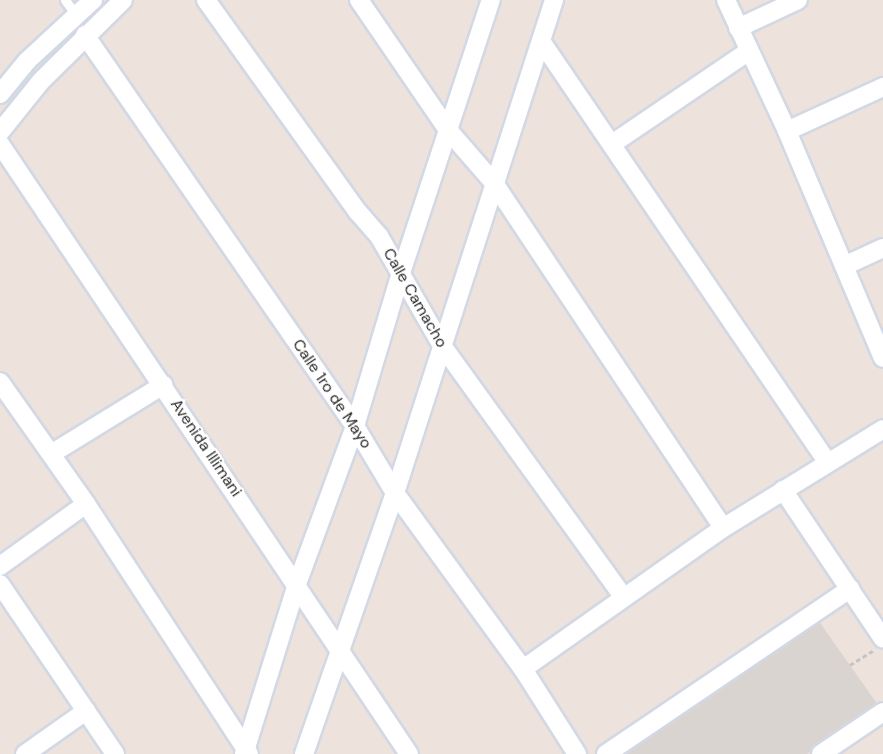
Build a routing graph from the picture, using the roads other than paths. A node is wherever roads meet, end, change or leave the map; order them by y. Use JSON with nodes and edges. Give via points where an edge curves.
{"nodes":[{"id":1,"x":65,"y":0,"type":"edge"},
{"id":2,"x":93,"y":0,"type":"edge"},
{"id":3,"x":123,"y":0,"type":"edge"},
{"id":4,"x":206,"y":0,"type":"edge"},
{"id":5,"x":359,"y":0,"type":"edge"},
{"id":6,"x":491,"y":0,"type":"edge"},
{"id":7,"x":554,"y":0,"type":"edge"},
{"id":8,"x":726,"y":0,"type":"edge"},
{"id":9,"x":798,"y":0,"type":"edge"},
{"id":10,"x":77,"y":16,"type":"junction"},
{"id":11,"x":738,"y":28,"type":"junction"},
{"id":12,"x":85,"y":35,"type":"junction"},
{"id":13,"x":541,"y":41,"type":"junction"},
{"id":14,"x":749,"y":51,"type":"junction"},
{"id":15,"x":883,"y":87,"type":"edge"},
{"id":16,"x":0,"y":94,"type":"edge"},
{"id":17,"x":448,"y":130,"type":"junction"},
{"id":18,"x":787,"y":131,"type":"junction"},
{"id":19,"x":0,"y":132,"type":"edge"},
{"id":20,"x":0,"y":144,"type":"edge"},
{"id":21,"x":612,"y":144,"type":"junction"},
{"id":22,"x":494,"y":183,"type":"junction"},
{"id":23,"x":883,"y":248,"type":"edge"},
{"id":24,"x":844,"y":266,"type":"junction"},
{"id":25,"x":401,"y":273,"type":"junction"},
{"id":26,"x":441,"y":344,"type":"junction"},
{"id":27,"x":883,"y":358,"type":"edge"},
{"id":28,"x":0,"y":382,"type":"edge"},
{"id":29,"x":163,"y":385,"type":"junction"},
{"id":30,"x":355,"y":426,"type":"junction"},
{"id":31,"x":883,"y":429,"type":"edge"},
{"id":32,"x":51,"y":454,"type":"junction"},
{"id":33,"x":828,"y":463,"type":"junction"},
{"id":34,"x":783,"y":490,"type":"junction"},
{"id":35,"x":395,"y":493,"type":"junction"},
{"id":36,"x":86,"y":504,"type":"junction"},
{"id":37,"x":723,"y":528,"type":"junction"},
{"id":38,"x":0,"y":566,"type":"edge"},
{"id":39,"x":0,"y":584,"type":"edge"},
{"id":40,"x":297,"y":584,"type":"junction"},
{"id":41,"x":850,"y":589,"type":"junction"},
{"id":42,"x":623,"y":596,"type":"junction"},
{"id":43,"x":883,"y":639,"type":"edge"},
{"id":44,"x":338,"y":652,"type":"junction"},
{"id":45,"x":523,"y":669,"type":"junction"},
{"id":46,"x":86,"y":711,"type":"junction"},
{"id":47,"x":883,"y":712,"type":"edge"},
{"id":48,"x":246,"y":752,"type":"edge"},
{"id":49,"x":25,"y":754,"type":"edge"},
{"id":50,"x":115,"y":754,"type":"edge"},
{"id":51,"x":304,"y":754,"type":"edge"},
{"id":52,"x":409,"y":754,"type":"edge"},
{"id":53,"x":577,"y":754,"type":"edge"},
{"id":54,"x":606,"y":754,"type":"edge"},
{"id":55,"x":821,"y":754,"type":"edge"}],
"edges":[{"from":1,"to":10,"type":"lane"},
{"from":2,"to":10,"type":"street"},
{"from":3,"to":12,"type":"street"},
{"from":4,"to":25,"type":"street","name":"Calle Camacho","via":[[379,236]]},
{"from":5,"to":17,"type":"street"},
{"from":6,"to":17,"type":"street"},
{"from":7,"to":13,"type":"street"},
{"from":8,"to":11,"type":"street"},
{"from":9,"to":11,"type":"street"},
{"from":10,"to":16,"type":"street","via":[[27,61]]},
{"from":11,"to":14,"type":"street"},
{"from":12,"to":19,"type":"street"},
{"from":12,"to":30,"type":"street","name":"Calle 1ro de Mayo"},
{"from":13,"to":21,"type":"street"},
{"from":13,"to":22,"type":"street"},
{"from":14,"to":18,"type":"street"},
{"from":14,"to":21,"type":"street"},
{"from":15,"to":18,"type":"street"},
{"from":17,"to":22,"type":"street"},
{"from":17,"to":25,"type":"street"},
{"from":18,"to":24,"type":"street"},
{"from":20,"to":29,"type":"street","name":"Avenida Illimani"},
{"from":21,"to":33,"type":"street"},
{"from":22,"to":26,"type":"street"},
{"from":22,"to":37,"type":"street"},
{"from":23,"to":24,"type":"street"},
{"from":24,"to":27,"type":"street"},
{"from":25,"to":26,"type":"street","name":"Calle Camacho"},
{"from":25,"to":30,"type":"street"},
{"from":26,"to":35,"type":"street"},
{"from":26,"to":42,"type":"street","name":"Calle Camacho"},
{"from":28,"to":32,"type":"street"},
{"from":29,"to":32,"type":"street"},
{"from":29,"to":40,"type":"street","name":"Avenida Illimani"},
{"from":30,"to":35,"type":"street","name":"Calle 1ro de Mayo"},
{"from":30,"to":40,"type":"street"},
{"from":31,"to":33,"type":"street"},
{"from":32,"to":36,"type":"street"},
{"from":33,"to":34,"type":"street"},
{"from":34,"to":37,"type":"street"},
{"from":34,"to":41,"type":"street"},
{"from":35,"to":44,"type":"street"},
{"from":35,"to":45,"type":"street","name":"Calle 1ro de Mayo"},
{"from":36,"to":38,"type":"street"},
{"from":36,"to":48,"type":"street"},
{"from":37,"to":42,"type":"street"},
{"from":39,"to":46,"type":"street"},
{"from":40,"to":44,"type":"street","name":"Avenida Illimani"},
{"from":40,"to":48,"type":"street"},
{"from":41,"to":43,"type":"street"},
{"from":41,"to":54,"type":"street"},
{"from":42,"to":45,"type":"street"},
{"from":44,"to":51,"type":"street"},
{"from":44,"to":52,"type":"street","name":"Avenida Illimani"},
{"from":45,"to":53,"type":"street","name":"Calle 1ro de Mayo"},
{"from":46,"to":49,"type":"street"},
{"from":46,"to":50,"type":"street"},
{"from":47,"to":55,"type":"street"}]}
